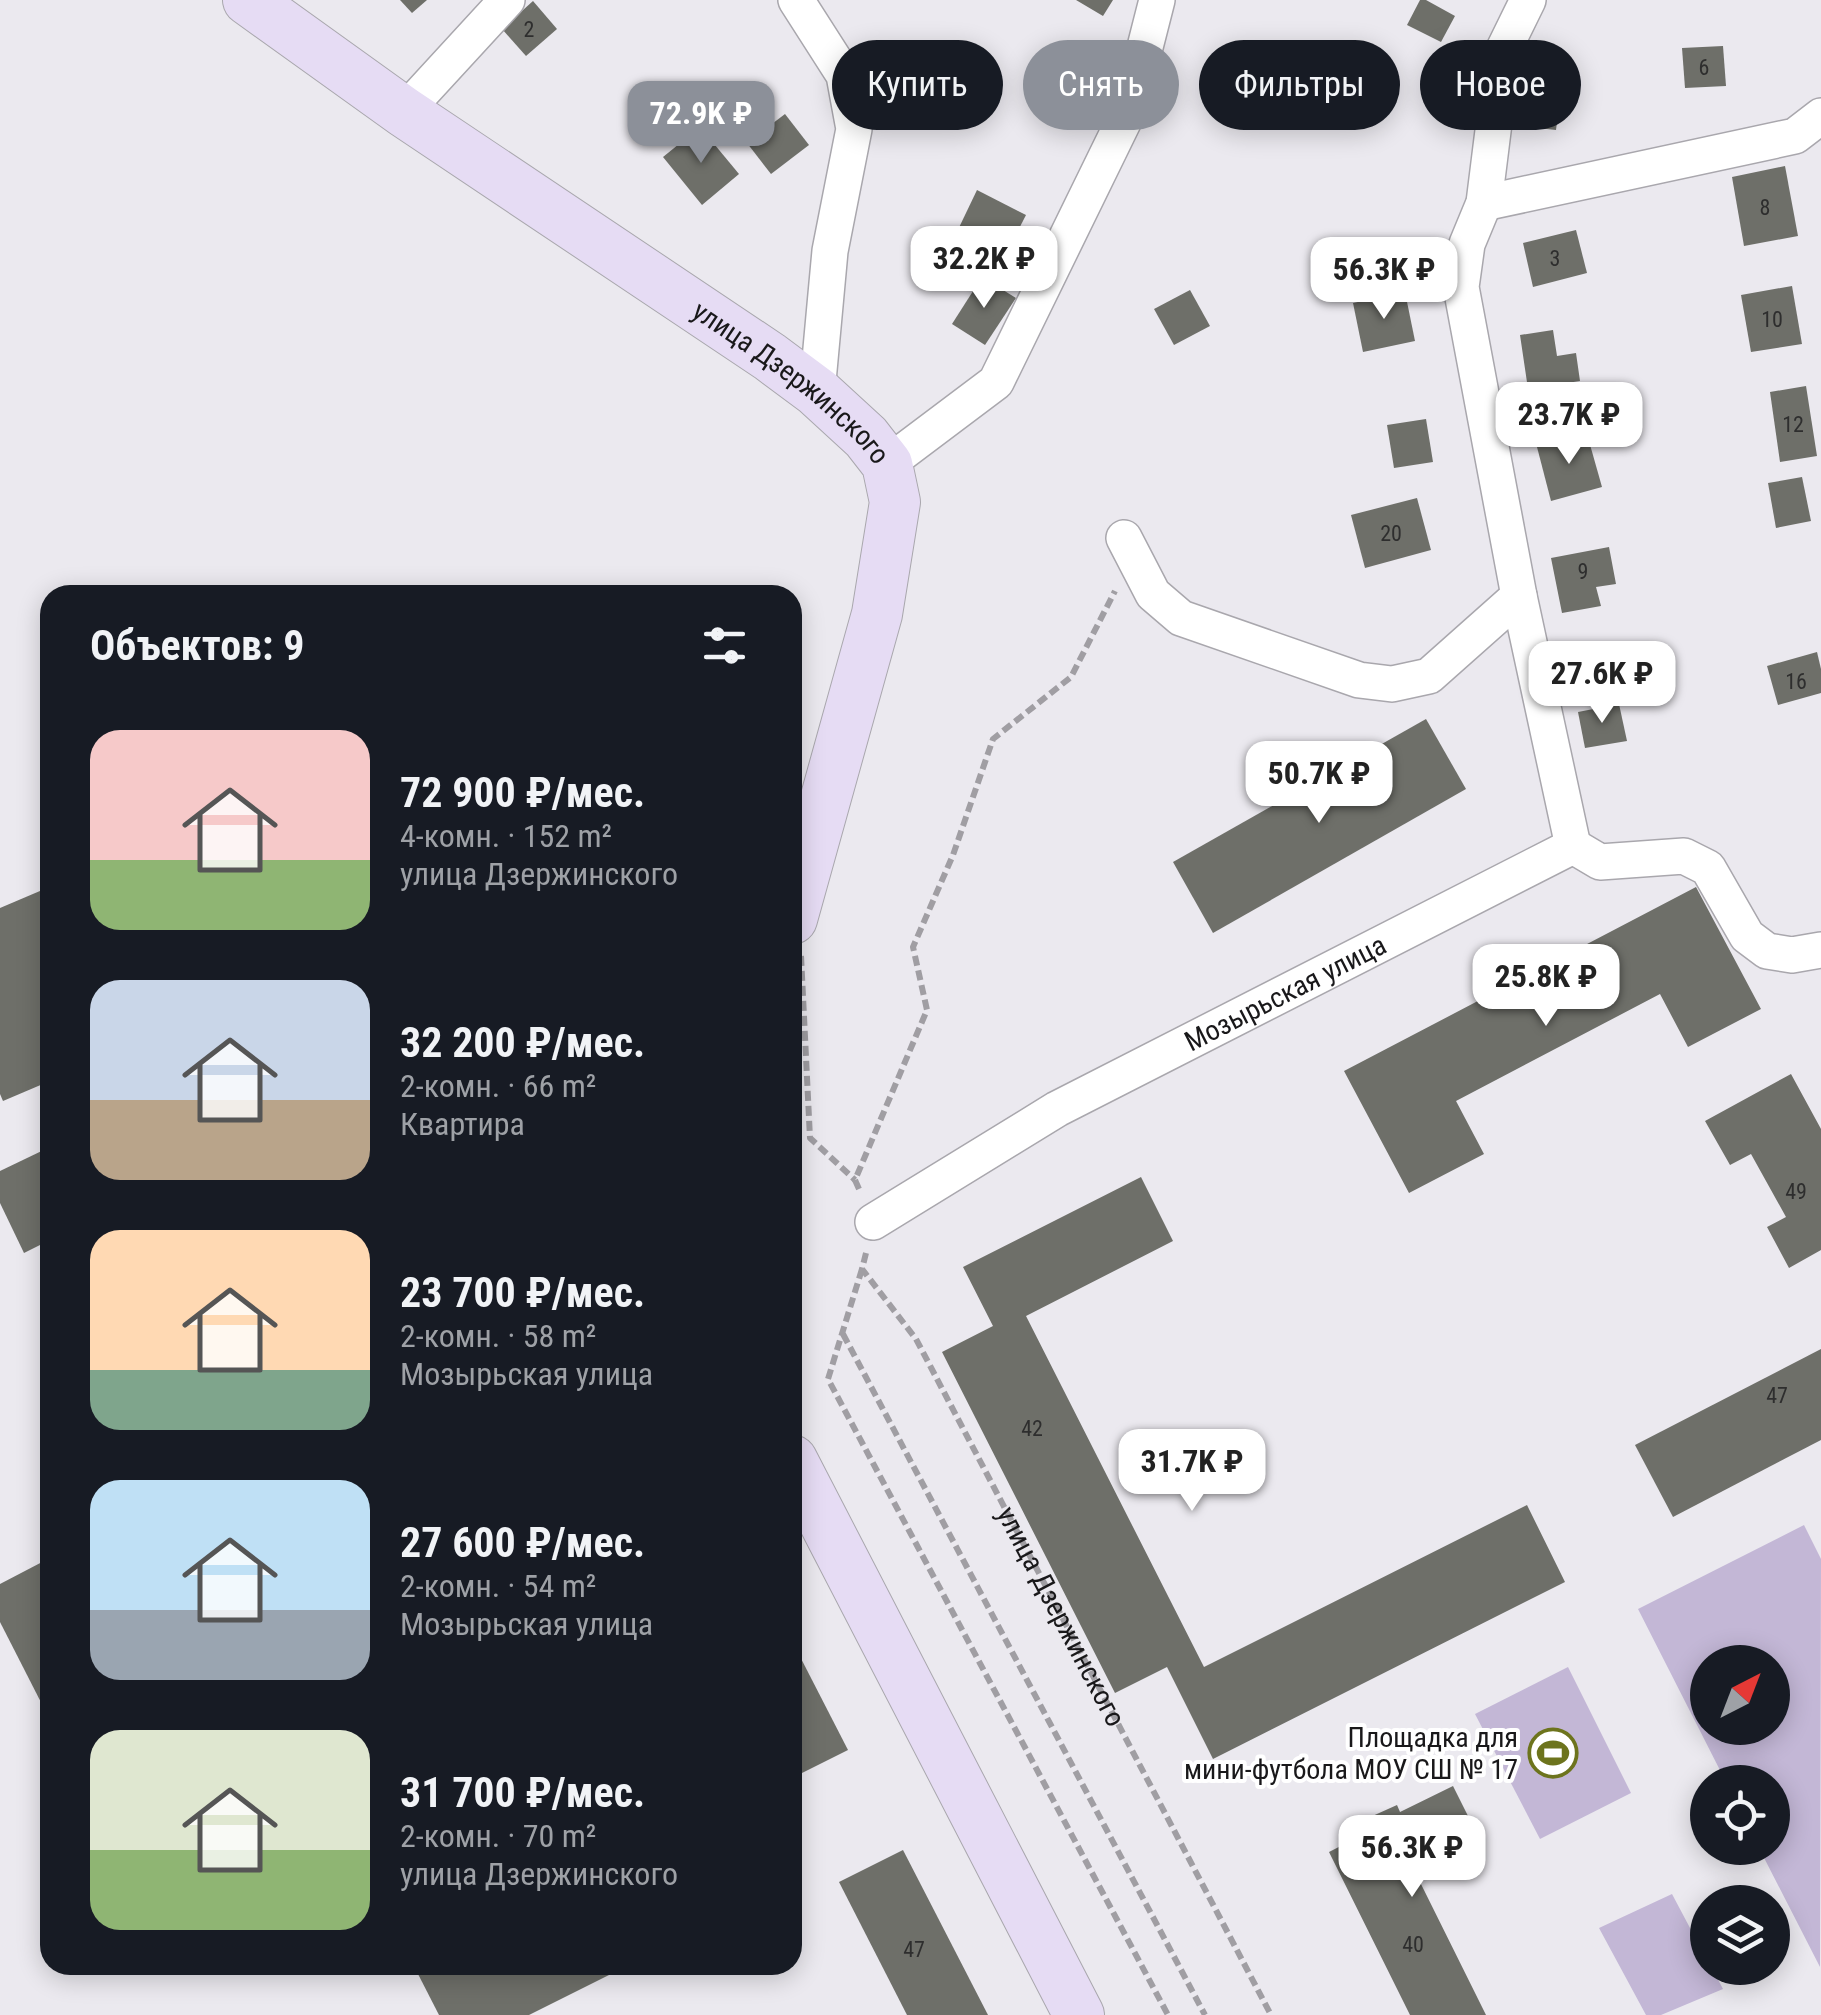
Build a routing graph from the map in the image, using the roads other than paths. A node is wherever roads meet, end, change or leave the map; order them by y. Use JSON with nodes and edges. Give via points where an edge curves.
{"nodes":[{"id":1,"x":248,"y":0,"type":"edge"},
{"id":2,"x":507,"y":0,"type":"edge"},
{"id":3,"x":796,"y":0,"type":"edge"},
{"id":4,"x":1157,"y":0,"type":"edge"},
{"id":5,"x":1528,"y":0,"type":"edge"},
{"id":6,"x":404,"y":112,"type":"junction"},
{"id":7,"x":1821,"y":116,"type":"edge"},
{"id":8,"x":1484,"y":203,"type":"junction"},
{"id":9,"x":817,"y":392,"type":"junction"},
{"id":10,"x":887,"y":464,"type":"junction"},
{"id":11,"x":1129,"y":548,"type":"road end"},
{"id":12,"x":1519,"y":596,"type":"junction"},
{"id":13,"x":1573,"y":846,"type":"junction"},
{"id":14,"x":802,"y":884,"type":"edge"},
{"id":15,"x":1821,"y":950,"type":"edge"},
{"id":16,"x":872,"y":1222,"type":"road end"},
{"id":17,"x":802,"y":1479,"type":"edge"},
{"id":18,"x":1079,"y":2015,"type":"edge"}],
"edges":[{"from":1,"to":6,"type":"street","name":"улица Дзержинского"},
{"from":2,"to":6,"type":"street"},
{"from":3,"to":9,"type":"street","via":[[844,75],[854,129],[830,251]]},
{"from":4,"to":10,"type":"street","via":[[1129,110],[996,382]]},
{"from":5,"to":8,"type":"street","via":[[1503,51]]},
{"from":6,"to":9,"type":"street","name":"улица Дзержинского"},
{"from":7,"to":8,"type":"street","via":[[1795,136]]},
{"from":8,"to":12,"type":"street","via":[[1466,244],[1462,287]]},
{"from":9,"to":10,"type":"street","name":"улица Дзержинского"},
{"from":10,"to":14,"type":"street","name":"улица Дзержинского","via":[[895,502],[876,614]]},
{"from":11,"to":12,"type":"street","via":[[1153,594],[1181,618],[1359,680],[1392,684],[1428,676]]},
{"from":12,"to":13,"type":"street"},
{"from":13,"to":15,"type":"street","via":[[1600,862],[1684,856],[1708,868],[1747,936],[1766,950],[1792,956]]},
{"from":13,"to":16,"type":"street","name":"Мозырьская улица","via":[[1056,1109]]},
{"from":17,"to":18,"type":"street"}]}
